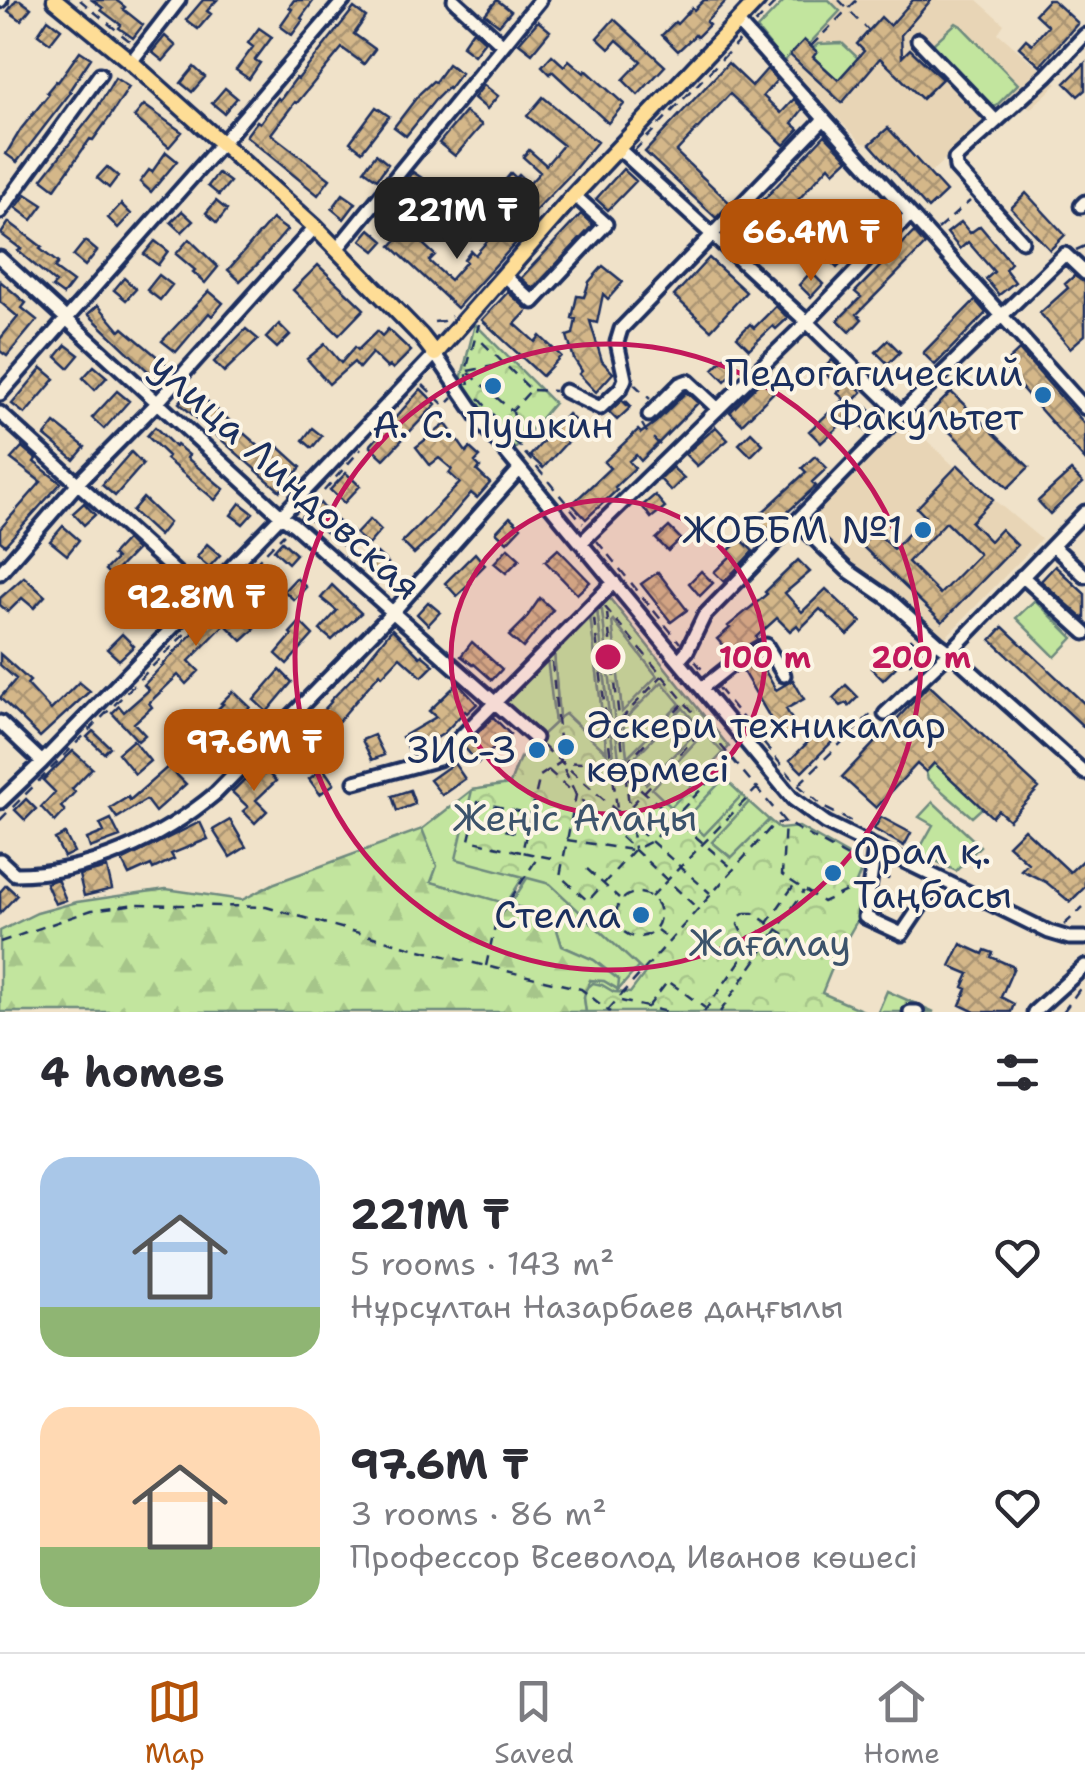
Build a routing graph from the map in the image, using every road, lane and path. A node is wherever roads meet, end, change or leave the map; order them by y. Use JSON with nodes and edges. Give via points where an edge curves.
{"nodes":[{"id":1,"x":55,"y":0,"type":"edge"},
{"id":2,"x":80,"y":0,"type":"edge"},
{"id":3,"x":179,"y":0,"type":"edge"},
{"id":4,"x":344,"y":0,"type":"edge"},
{"id":5,"x":454,"y":0,"type":"edge"},
{"id":6,"x":540,"y":0,"type":"edge"},
{"id":7,"x":758,"y":0,"type":"edge"},
{"id":8,"x":778,"y":0,"type":"edge"},
{"id":9,"x":839,"y":0,"type":"edge"},
{"id":10,"x":857,"y":0,"type":"edge"},
{"id":11,"x":848,"y":9,"type":"junction"},
{"id":12,"x":742,"y":27,"type":"junction"},
{"id":13,"x":868,"y":31,"type":"dead end"},
{"id":14,"x":1085,"y":34,"type":"edge"},
{"id":15,"x":918,"y":40,"type":"dead end"},
{"id":16,"x":502,"y":45,"type":"junction"},
{"id":17,"x":811,"y":46,"type":"dead end"},
{"id":18,"x":136,"y":56,"type":"junction"},
{"id":19,"x":100,"y":74,"type":"dead end"},
{"id":20,"x":824,"y":119,"type":"junction"},
{"id":21,"x":996,"y":121,"type":"junction"},
{"id":22,"x":222,"y":143,"type":"junction"},
{"id":23,"x":622,"y":152,"type":"junction"},
{"id":24,"x":978,"y":193,"type":"junction"},
{"id":25,"x":574,"y":195,"type":"junction"},
{"id":26,"x":0,"y":212,"type":"edge"},
{"id":27,"x":910,"y":214,"type":"junction"},
{"id":28,"x":315,"y":226,"type":"junction"},
{"id":29,"x":712,"y":234,"type":"junction"},
{"id":30,"x":930,"y":236,"type":"junction"},
{"id":31,"x":1022,"y":241,"type":"dead end"},
{"id":32,"x":337,"y":249,"type":"junction"},
{"id":33,"x":0,"y":258,"type":"edge"},
{"id":34,"x":1085,"y":274,"type":"edge"},
{"id":35,"x":504,"y":275,"type":"junction"},
{"id":36,"x":460,"y":310,"type":"dead end"},
{"id":37,"x":1001,"y":315,"type":"junction"},
{"id":38,"x":480,"y":319,"type":"dead end"},
{"id":39,"x":67,"y":320,"type":"junction"},
{"id":40,"x":434,"y":322,"type":"dead end"},
{"id":41,"x":806,"y":322,"type":"junction"},
{"id":42,"x":476,"y":336,"type":"junction"},
{"id":43,"x":435,"y":354,"type":"junction"},
{"id":44,"x":504,"y":364,"type":"junction"},
{"id":45,"x":466,"y":371,"type":"junction"},
{"id":46,"x":626,"y":376,"type":"junction"},
{"id":47,"x":420,"y":382,"type":"dead end"},
{"id":48,"x":470,"y":386,"type":"dead end"},
{"id":49,"x":531,"y":390,"type":"junction"},
{"id":50,"x":565,"y":391,"type":"joint"},
{"id":51,"x":0,"y":394,"type":"edge"},
{"id":52,"x":454,"y":398,"type":"dead end"},
{"id":53,"x":480,"y":399,"type":"dead end"},
{"id":54,"x":158,"y":402,"type":"junction"},
{"id":55,"x":1085,"y":408,"type":"edge"},
{"id":56,"x":718,"y":409,"type":"junction"},
{"id":57,"x":512,"y":411,"type":"junction"},
{"id":58,"x":653,"y":411,"type":"joint"},
{"id":59,"x":0,"y":413,"type":"edge"},
{"id":60,"x":901,"y":414,"type":"junction"},
{"id":61,"x":370,"y":439,"type":"dead end"},
{"id":62,"x":521,"y":450,"type":"junction"},
{"id":63,"x":519,"y":470,"type":"junction"},
{"id":64,"x":78,"y":483,"type":"junction"},
{"id":65,"x":1085,"y":512,"type":"edge"},
{"id":66,"x":282,"y":516,"type":"junction"},
{"id":67,"x":796,"y":521,"type":"junction"},
{"id":68,"x":294,"y":525,"type":"junction"},
{"id":69,"x":591,"y":533,"type":"junction"},
{"id":70,"x":581,"y":542,"type":"junction"},
{"id":71,"x":1053,"y":546,"type":"junction"},
{"id":72,"x":0,"y":572,"type":"edge"},
{"id":73,"x":1022,"y":576,"type":"junction"},
{"id":74,"x":1085,"y":576,"type":"edge"},
{"id":75,"x":614,"y":582,"type":"junction"},
{"id":76,"x":202,"y":597,"type":"junction"},
{"id":77,"x":595,"y":601,"type":"junction"},
{"id":78,"x":607,"y":609,"type":"junction"},
{"id":79,"x":393,"y":612,"type":"junction"},
{"id":80,"x":1085,"y":633,"type":"edge"},
{"id":81,"x":551,"y":646,"type":"junction"},
{"id":82,"x":950,"y":652,"type":"junction"},
{"id":83,"x":683,"y":656,"type":"junction"},
{"id":84,"x":784,"y":675,"type":"dead end"},
{"id":85,"x":662,"y":676,"type":"junction"},
{"id":86,"x":706,"y":684,"type":"junction"},
{"id":87,"x":684,"y":703,"type":"junction"},
{"id":88,"x":496,"y":704,"type":"junction"},
{"id":89,"x":884,"y":714,"type":"joint"},
{"id":90,"x":619,"y":721,"type":"junction"},
{"id":91,"x":0,"y":722,"type":"edge"},
{"id":92,"x":705,"y":727,"type":"junction"},
{"id":93,"x":535,"y":738,"type":"joint"},
{"id":94,"x":731,"y":758,"type":"junction"},
{"id":95,"x":42,"y":762,"type":"junction"},
{"id":96,"x":561,"y":762,"type":"junction"},
{"id":97,"x":612,"y":764,"type":"junction"},
{"id":98,"x":624,"y":765,"type":"junction"},
{"id":99,"x":548,"y":770,"type":"junction"},
{"id":100,"x":1085,"y":773,"type":"edge"},
{"id":101,"x":625,"y":776,"type":"junction"},
{"id":102,"x":764,"y":781,"type":"dead end"},
{"id":103,"x":355,"y":782,"type":"dead end"},
{"id":104,"x":798,"y":785,"type":"junction"},
{"id":105,"x":757,"y":787,"type":"junction"},
{"id":106,"x":644,"y":792,"type":"junction"},
{"id":107,"x":576,"y":795,"type":"junction"},
{"id":108,"x":0,"y":802,"type":"edge"},
{"id":109,"x":628,"y":808,"type":"junction"},
{"id":110,"x":618,"y":811,"type":"junction"},
{"id":111,"x":531,"y":814,"type":"junction"},
{"id":112,"x":674,"y":818,"type":"junction"},
{"id":113,"x":0,"y":820,"type":"edge"},
{"id":114,"x":630,"y":821,"type":"junction"},
{"id":115,"x":786,"y":822,"type":"junction"},
{"id":116,"x":856,"y":824,"type":"dead end"},
{"id":117,"x":505,"y":830,"type":"dead end"},
{"id":118,"x":526,"y":834,"type":"junction"},
{"id":119,"x":567,"y":840,"type":"junction"},
{"id":120,"x":652,"y":841,"type":"junction"},
{"id":121,"x":704,"y":844,"type":"junction"},
{"id":122,"x":875,"y":848,"type":"junction"},
{"id":123,"x":634,"y":850,"type":"junction"},
{"id":124,"x":522,"y":852,"type":"junction"},
{"id":125,"x":539,"y":856,"type":"junction"},
{"id":126,"x":0,"y":860,"type":"edge"},
{"id":127,"x":563,"y":861,"type":"junction"},
{"id":128,"x":682,"y":868,"type":"junction"},
{"id":129,"x":587,"y":869,"type":"dead end"},
{"id":130,"x":734,"y":870,"type":"junction"},
{"id":131,"x":872,"y":870,"type":"junction"},
{"id":132,"x":892,"y":871,"type":"dead end"},
{"id":133,"x":939,"y":879,"type":"junction"},
{"id":134,"x":666,"y":880,"type":"junction"},
{"id":135,"x":604,"y":884,"type":"junction"},
{"id":136,"x":794,"y":884,"type":"junction"},
{"id":137,"x":805,"y":890,"type":"junction"},
{"id":138,"x":846,"y":892,"type":"dead end"},
{"id":139,"x":711,"y":894,"type":"junction"},
{"id":140,"x":651,"y":898,"type":"junction"},
{"id":141,"x":622,"y":900,"type":"junction"},
{"id":142,"x":1083,"y":906,"type":"edge"},
{"id":143,"x":698,"y":909,"type":"junction"},
{"id":144,"x":767,"y":922,"type":"junction"},
{"id":145,"x":1062,"y":927,"type":"dead end"},
{"id":146,"x":656,"y":929,"type":"junction"},
{"id":147,"x":777,"y":930,"type":"junction"},
{"id":148,"x":670,"y":940,"type":"junction"},
{"id":149,"x":754,"y":940,"type":"junction"},
{"id":150,"x":1084,"y":940,"type":"edge"},
{"id":151,"x":0,"y":942,"type":"edge"},
{"id":152,"x":765,"y":947,"type":"junction"},
{"id":153,"x":486,"y":966,"type":"junction"},
{"id":154,"x":1085,"y":966,"type":"edge"},
{"id":155,"x":1085,"y":982,"type":"edge"},
{"id":156,"x":617,"y":1000,"type":"junction"},
{"id":157,"x":648,"y":1007,"type":"junction"},
{"id":158,"x":609,"y":1011,"type":"edge"},
{"id":159,"x":705,"y":1011,"type":"edge"},
{"id":160,"x":668,"y":1012,"type":"edge"},
{"id":161,"x":720,"y":1012,"type":"edge"},
{"id":162,"x":1034,"y":1012,"type":"edge"},
{"id":163,"x":1062,"y":1012,"type":"edge"}],
"edges":[{"from":1,"to":18,"type":"main road"},
{"from":2,"to":18,"type":"path"},
{"from":3,"to":18,"type":"street"},
{"from":4,"to":22,"type":"street"},
{"from":5,"to":16,"type":"street"},
{"from":6,"to":16,"type":"street"},
{"from":7,"to":12,"type":"main road"},
{"from":8,"to":12,"type":"path"},
{"from":9,"to":11,"type":"path"},
{"from":10,"to":11,"type":"path"},
{"from":11,"to":13,"type":"path"},
{"from":11,"to":17,"type":"path"},
{"from":12,"to":20,"type":"street"},
{"from":12,"to":23,"type":"main road"},
{"from":12,"to":23,"type":"path","via":[[638,149]]},
{"from":14,"to":21,"type":"street"},
{"from":15,"to":21,"type":"street"},
{"from":16,"to":32,"type":"street"},
{"from":18,"to":22,"type":"main road"},
{"from":19,"to":26,"type":"street"},
{"from":20,"to":27,"type":"street"},
{"from":20,"to":29,"type":"street"},
{"from":21,"to":24,"type":"street","via":[[955,159]]},
{"from":22,"to":28,"type":"main road"},
{"from":22,"to":39,"type":"street"},
{"from":23,"to":25,"type":"main road"},
{"from":23,"to":29,"type":"street"},
{"from":24,"to":30,"type":"path"},
{"from":24,"to":31,"type":"street"},
{"from":25,"to":35,"type":"main road"},
{"from":25,"to":35,"type":"street","via":[[606,224],[533,302]]},
{"from":27,"to":30,"type":"street"},
{"from":27,"to":41,"type":"street"},
{"from":28,"to":32,"type":"main road"},
{"from":28,"to":54,"type":"street"},
{"from":29,"to":41,"type":"street"},
{"from":29,"to":46,"type":"street","via":[[618,334]]},
{"from":30,"to":37,"type":"street"},
{"from":32,"to":43,"type":"main road"},
{"from":33,"to":39,"type":"street","name":"улица Линдовская"},
{"from":34,"to":37,"type":"street","via":[[1065,254]]},
{"from":35,"to":43,"type":"main road"},
{"from":36,"to":40,"type":"path"},
{"from":37,"to":55,"type":"street"},
{"from":37,"to":60,"type":"street"},
{"from":38,"to":42,"type":"path"},
{"from":39,"to":51,"type":"street"},
{"from":39,"to":54,"type":"street","name":"улица Линдовская"},
{"from":41,"to":56,"type":"street"},
{"from":41,"to":60,"type":"street"},
{"from":42,"to":44,"type":"path"},
{"from":42,"to":45,"type":"path"},
{"from":43,"to":63,"type":"street"},
{"from":43,"to":66,"type":"street"},
{"from":44,"to":45,"type":"path"},
{"from":44,"to":49,"type":"path"},
{"from":45,"to":48,"type":"path"},
{"from":45,"to":57,"type":"path"},
{"from":46,"to":50,"type":"street","via":[[600,408]]},
{"from":46,"to":58,"type":"path"},
{"from":47,"to":52,"type":"path","via":[[445,406]]},
{"from":49,"to":50,"type":"path"},
{"from":49,"to":57,"type":"path"},
{"from":53,"to":62,"type":"path"},
{"from":54,"to":64,"type":"street"},
{"from":54,"to":66,"type":"street","name":"улица Линдовская"},
{"from":56,"to":58,"type":"street","via":[[688,381]]},
{"from":56,"to":69,"type":"street"},
{"from":57,"to":62,"type":"path"},
{"from":59,"to":64,"type":"street"},
{"from":60,"to":67,"type":"street"},
{"from":61,"to":68,"type":"path"},
{"from":62,"to":69,"type":"path"},
{"from":63,"to":70,"type":"street"},
{"from":63,"to":79,"type":"street"},
{"from":64,"to":72,"type":"street"},
{"from":64,"to":76,"type":"street"},
{"from":65,"to":71,"type":"street"},
{"from":66,"to":68,"type":"street","name":"улица Линдовская"},
{"from":66,"to":76,"type":"street"},
{"from":67,"to":82,"type":"street"},
{"from":67,"to":83,"type":"street","via":[[704,616]]},
{"from":68,"to":79,"type":"street","name":"улица Линдовская"},
{"from":68,"to":113,"type":"path"},
{"from":69,"to":70,"type":"street"},
{"from":69,"to":83,"type":"path"},
{"from":70,"to":75,"type":"street"},
{"from":71,"to":73,"type":"street"},
{"from":71,"to":74,"type":"street"},
{"from":73,"to":80,"type":"street"},
{"from":73,"to":82,"type":"street"},
{"from":75,"to":77,"type":"street"},
{"from":75,"to":83,"type":"street"},
{"from":76,"to":95,"type":"street"},
{"from":77,"to":78,"type":"path"},
{"from":77,"to":81,"type":"street"},
{"from":77,"to":97,"type":"path"},
{"from":78,"to":85,"type":"path"},
{"from":78,"to":90,"type":"path"},
{"from":79,"to":88,"type":"street","name":"улица Линдовская"},
{"from":79,"to":126,"type":"street","via":[[216,793],[176,824],[133,846],[55,870],[15,874]]},
{"from":81,"to":88,"type":"street"},
{"from":81,"to":96,"type":"path"},
{"from":82,"to":89,"type":"street"},
{"from":82,"to":100,"type":"street"},
{"from":83,"to":86,"type":"street"},
{"from":83,"to":86,"type":"path"},
{"from":84,"to":86,"type":"street","via":[[766,645]]},
{"from":85,"to":87,"type":"path"},
{"from":85,"to":90,"type":"path"},
{"from":86,"to":104,"type":"path"},
{"from":86,"to":122,"type":"street","via":[[793,799]]},
{"from":87,"to":92,"type":"path"},
{"from":87,"to":98,"type":"path"},
{"from":88,"to":93,"type":"street","name":"улица Линдовская"},
{"from":88,"to":103,"type":"street","via":[[438,760]]},
{"from":89,"to":104,"type":"path","via":[[871,713]]},
{"from":90,"to":98,"type":"path"},
{"from":91,"to":95,"type":"street"},
{"from":92,"to":94,"type":"path"},
{"from":92,"to":106,"type":"path"},
{"from":93,"to":96,"type":"path"},
{"from":94,"to":105,"type":"path"},
{"from":94,"to":112,"type":"path"},
{"from":95,"to":108,"type":"street"},
{"from":96,"to":97,"type":"path"},
{"from":96,"to":99,"type":"path"},
{"from":96,"to":107,"type":"path"},
{"from":96,"to":110,"type":"path"},
{"from":97,"to":98,"type":"path"},
{"from":97,"to":101,"type":"path"},
{"from":97,"to":110,"type":"path"},
{"from":98,"to":101,"type":"path"},
{"from":99,"to":107,"type":"path"},
{"from":99,"to":111,"type":"path","via":[[540,776]]},
{"from":101,"to":106,"type":"path"},
{"from":101,"to":109,"type":"path"},
{"from":102,"to":105,"type":"path"},
{"from":104,"to":116,"type":"path"},
{"from":105,"to":115,"type":"path"},
{"from":105,"to":121,"type":"path"},
{"from":106,"to":109,"type":"path"},
{"from":106,"to":112,"type":"path"},
{"from":107,"to":119,"type":"path"},
{"from":107,"to":123,"type":"path"},
{"from":109,"to":114,"type":"path"},
{"from":110,"to":114,"type":"path"},
{"from":111,"to":118,"type":"path"},
{"from":111,"to":124,"type":"path","via":[[478,802],[470,840]]},
{"from":112,"to":120,"type":"path"},
{"from":112,"to":121,"type":"path"},
{"from":114,"to":120,"type":"path"},
{"from":114,"to":123,"type":"path"},
{"from":115,"to":130,"type":"path","via":[[774,824]]},
{"from":115,"to":131,"type":"path"},
{"from":115,"to":136,"type":"path","via":[[782,875]]},
{"from":117,"to":118,"type":"path"},
{"from":118,"to":124,"type":"path"},
{"from":119,"to":123,"type":"path"},
{"from":119,"to":127,"type":"path"},
{"from":120,"to":123,"type":"path"},
{"from":120,"to":128,"type":"path"},
{"from":121,"to":128,"type":"path"},
{"from":121,"to":130,"type":"path"},
{"from":122,"to":131,"type":"street"},
{"from":122,"to":133,"type":"street"},
{"from":123,"to":134,"type":"path"},
{"from":123,"to":135,"type":"path"},
{"from":124,"to":125,"type":"path"},
{"from":125,"to":127,"type":"path"},
{"from":125,"to":153,"type":"path","via":[[496,921]]},
{"from":127,"to":135,"type":"path","via":[[560,876],[588,902]]},
{"from":128,"to":134,"type":"path"},
{"from":128,"to":139,"type":"path"},
{"from":129,"to":135,"type":"path"},
{"from":130,"to":139,"type":"path"},
{"from":131,"to":132,"type":"path","via":[[888,880]]},
{"from":131,"to":133,"type":"street","via":[[865,917],[902,934]]},
{"from":133,"to":150,"type":"street","via":[[1049,932]]},
{"from":134,"to":140,"type":"path"},
{"from":134,"to":143,"type":"path"},
{"from":135,"to":141,"type":"path"},
{"from":136,"to":137,"type":"path"},
{"from":136,"to":144,"type":"path"},
{"from":137,"to":138,"type":"path","via":[[823,902]]},
{"from":137,"to":147,"type":"path"},
{"from":139,"to":143,"type":"path"},
{"from":140,"to":141,"type":"path","via":[[635,894]]},
{"from":140,"to":146,"type":"path","via":[[660,912]]},
{"from":141,"to":146,"type":"path","via":[[616,917],[624,932],[640,938]]},
{"from":142,"to":145,"type":"path"},
{"from":143,"to":148,"type":"path"},
{"from":144,"to":147,"type":"path"},
{"from":144,"to":149,"type":"path"},
{"from":144,"to":149,"type":"path","via":[[753,913],[739,917],[741,931]]},
{"from":146,"to":148,"type":"path"},
{"from":147,"to":152,"type":"path"},
{"from":147,"to":152,"type":"path","via":[[790,938],[792,952],[778,956]]},
{"from":148,"to":156,"type":"path"},
{"from":149,"to":152,"type":"path"},
{"from":149,"to":159,"type":"path"},
{"from":151,"to":153,"type":"path","via":[[92,910],[136,904],[266,907]]},
{"from":152,"to":161,"type":"path"},
{"from":153,"to":158,"type":"path","via":[[581,989]]},
{"from":154,"to":162,"type":"street"},
{"from":155,"to":163,"type":"path"},
{"from":156,"to":157,"type":"path"},
{"from":156,"to":158,"type":"path"},
{"from":157,"to":159,"type":"path","via":[[668,981]]},
{"from":157,"to":160,"type":"path"}]}
